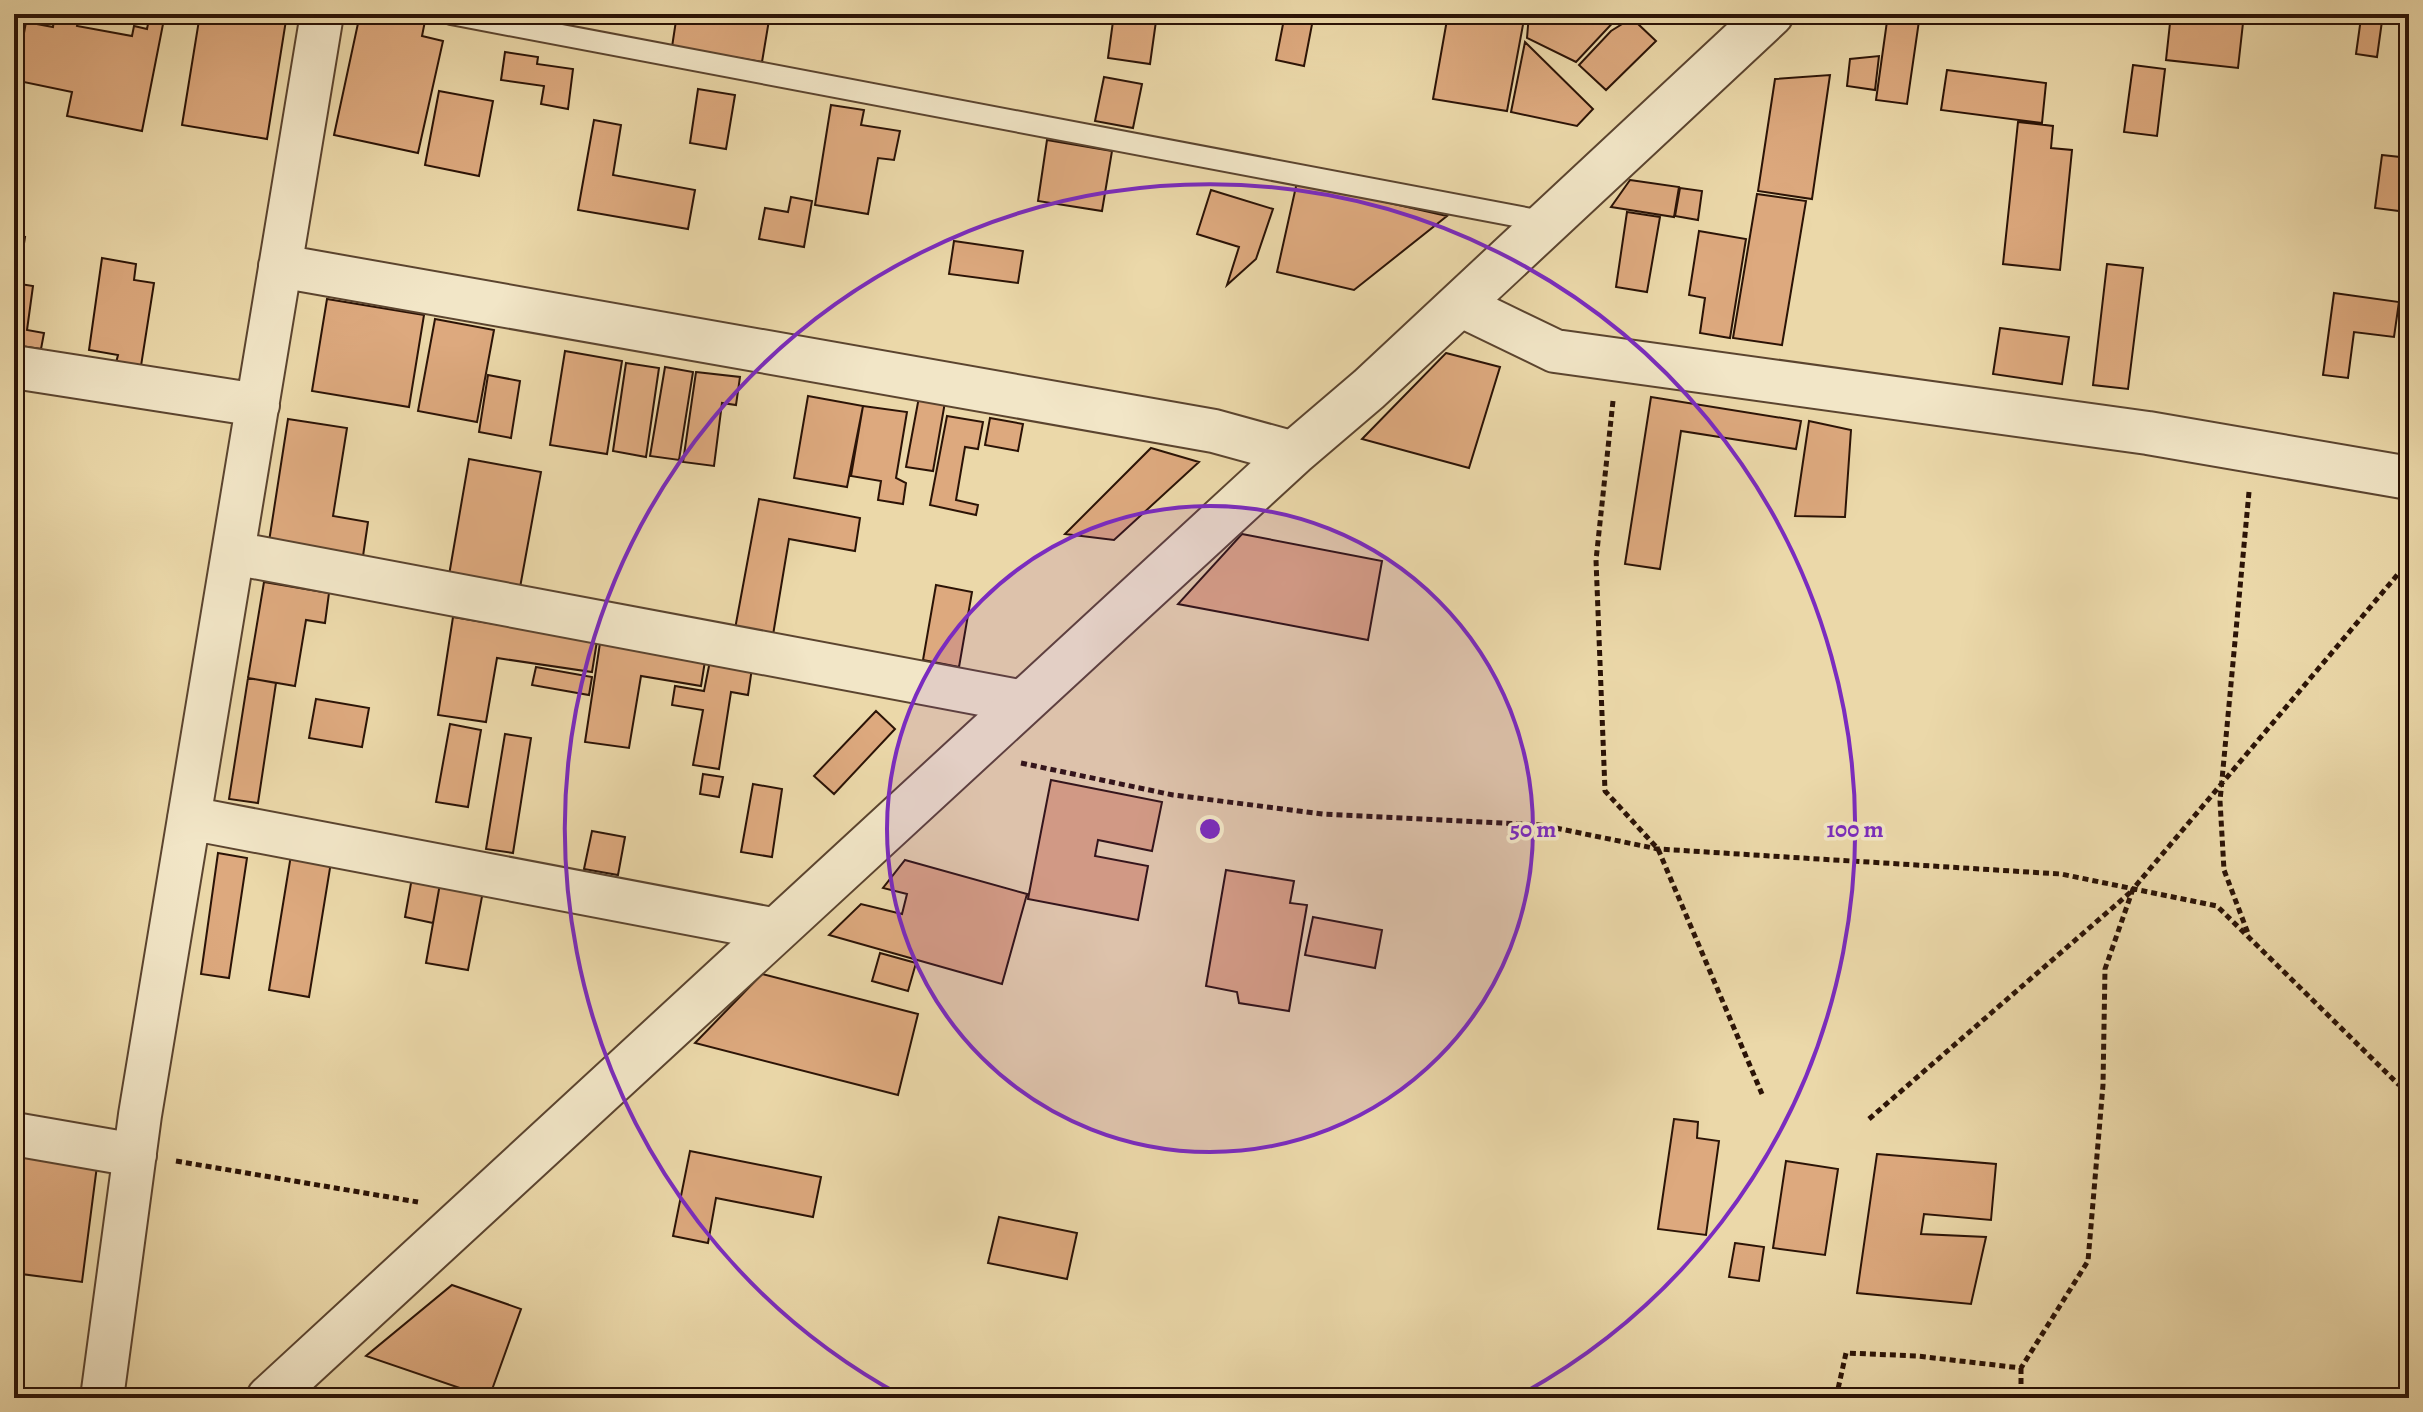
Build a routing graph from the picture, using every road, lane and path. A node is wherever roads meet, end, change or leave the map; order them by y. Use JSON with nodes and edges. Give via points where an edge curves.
{"nodes":[{"id":1,"x":322,"y":14,"type":"edge"},
{"id":2,"x":451,"y":14,"type":"edge"},
{"id":3,"x":1771,"y":14,"type":"edge"},
{"id":4,"x":1548,"y":223,"type":"junction"},
{"id":5,"x":280,"y":266,"type":"junction"},
{"id":6,"x":1460,"y":305,"type":"junction"},
{"id":7,"x":1618,"y":360,"type":"junction"},
{"id":8,"x":14,"y":367,"type":"edge"},
{"id":9,"x":258,"y":405,"type":"junction"},
{"id":10,"x":2253,"y":451,"type":"junction"},
{"id":11,"x":1294,"y":453,"type":"junction"},
{"id":12,"x":2409,"y":478,"type":"edge"},
{"id":13,"x":233,"y":553,"type":"junction"},
{"id":14,"x":2409,"y":561,"type":"edge"},
{"id":15,"x":1024,"y":702,"type":"junction"},
{"id":16,"x":969,"y":752,"type":"junction"},
{"id":17,"x":2222,"y":781,"type":"junction"},
{"id":18,"x":189,"y":818,"type":"junction"},
{"id":19,"x":1658,"y":849,"type":"junction"},
{"id":20,"x":2133,"y":889,"type":"junction"},
{"id":21,"x":777,"y":930,"type":"junction"},
{"id":22,"x":2250,"y":939,"type":"junction"},
{"id":23,"x":2409,"y":1087,"type":"edge"},
{"id":24,"x":1762,"y":1094,"type":"dead end"},
{"id":25,"x":1869,"y":1119,"type":"dead end"},
{"id":26,"x":14,"y":1134,"type":"edge"},
{"id":27,"x":135,"y":1155,"type":"junction"},
{"id":28,"x":471,"y":1211,"type":"junction"},
{"id":29,"x":2021,"y":1368,"type":"junction"},
{"id":30,"x":102,"y":1398,"type":"edge"},
{"id":31,"x":269,"y":1398,"type":"edge"},
{"id":32,"x":1836,"y":1398,"type":"edge"},
{"id":33,"x":2021,"y":1398,"type":"edge"}],
"edges":[{"from":1,"to":5,"type":"street"},
{"from":2,"to":4,"type":"lane"},
{"from":3,"to":4,"type":"street"},
{"from":4,"to":6,"type":"street"},
{"from":5,"to":9,"type":"street"},
{"from":5,"to":11,"type":"street","via":[[1214,431]]},
{"from":6,"to":7,"type":"street","via":[[1555,351]]},
{"from":6,"to":11,"type":"street"},
{"from":7,"to":10,"type":"street"},
{"from":7,"to":19,"type":"path","via":[[1596,560],[1605,791]]},
{"from":8,"to":9,"type":"street"},
{"from":9,"to":13,"type":"street"},
{"from":10,"to":12,"type":"street"},
{"from":10,"to":17,"type":"path"},
{"from":11,"to":15,"type":"street"},
{"from":13,"to":15,"type":"street"},
{"from":13,"to":18,"type":"street"},
{"from":14,"to":17,"type":"path"},
{"from":15,"to":16,"type":"street"},
{"from":16,"to":19,"type":"path","via":[[1173,795],[1323,814],[1541,825]]},
{"from":16,"to":21,"type":"street"},
{"from":17,"to":20,"type":"path"},
{"from":17,"to":22,"type":"path","via":[[2224,870]]},
{"from":18,"to":21,"type":"street"},
{"from":18,"to":27,"type":"street"},
{"from":19,"to":20,"type":"path","via":[[2061,874]]},
{"from":19,"to":24,"type":"path"},
{"from":20,"to":22,"type":"path","via":[[2217,906]]},
{"from":20,"to":25,"type":"path"},
{"from":20,"to":29,"type":"path","via":[[2105,969],[2103,1085],[2088,1261]]},
{"from":21,"to":28,"type":"street"},
{"from":22,"to":23,"type":"path","via":[[2398,1084]]},
{"from":26,"to":27,"type":"street"},
{"from":27,"to":28,"type":"path"},
{"from":27,"to":30,"type":"street"},
{"from":28,"to":31,"type":"street"},
{"from":29,"to":32,"type":"path","via":[[1846,1353]]},
{"from":29,"to":33,"type":"path"}]}
